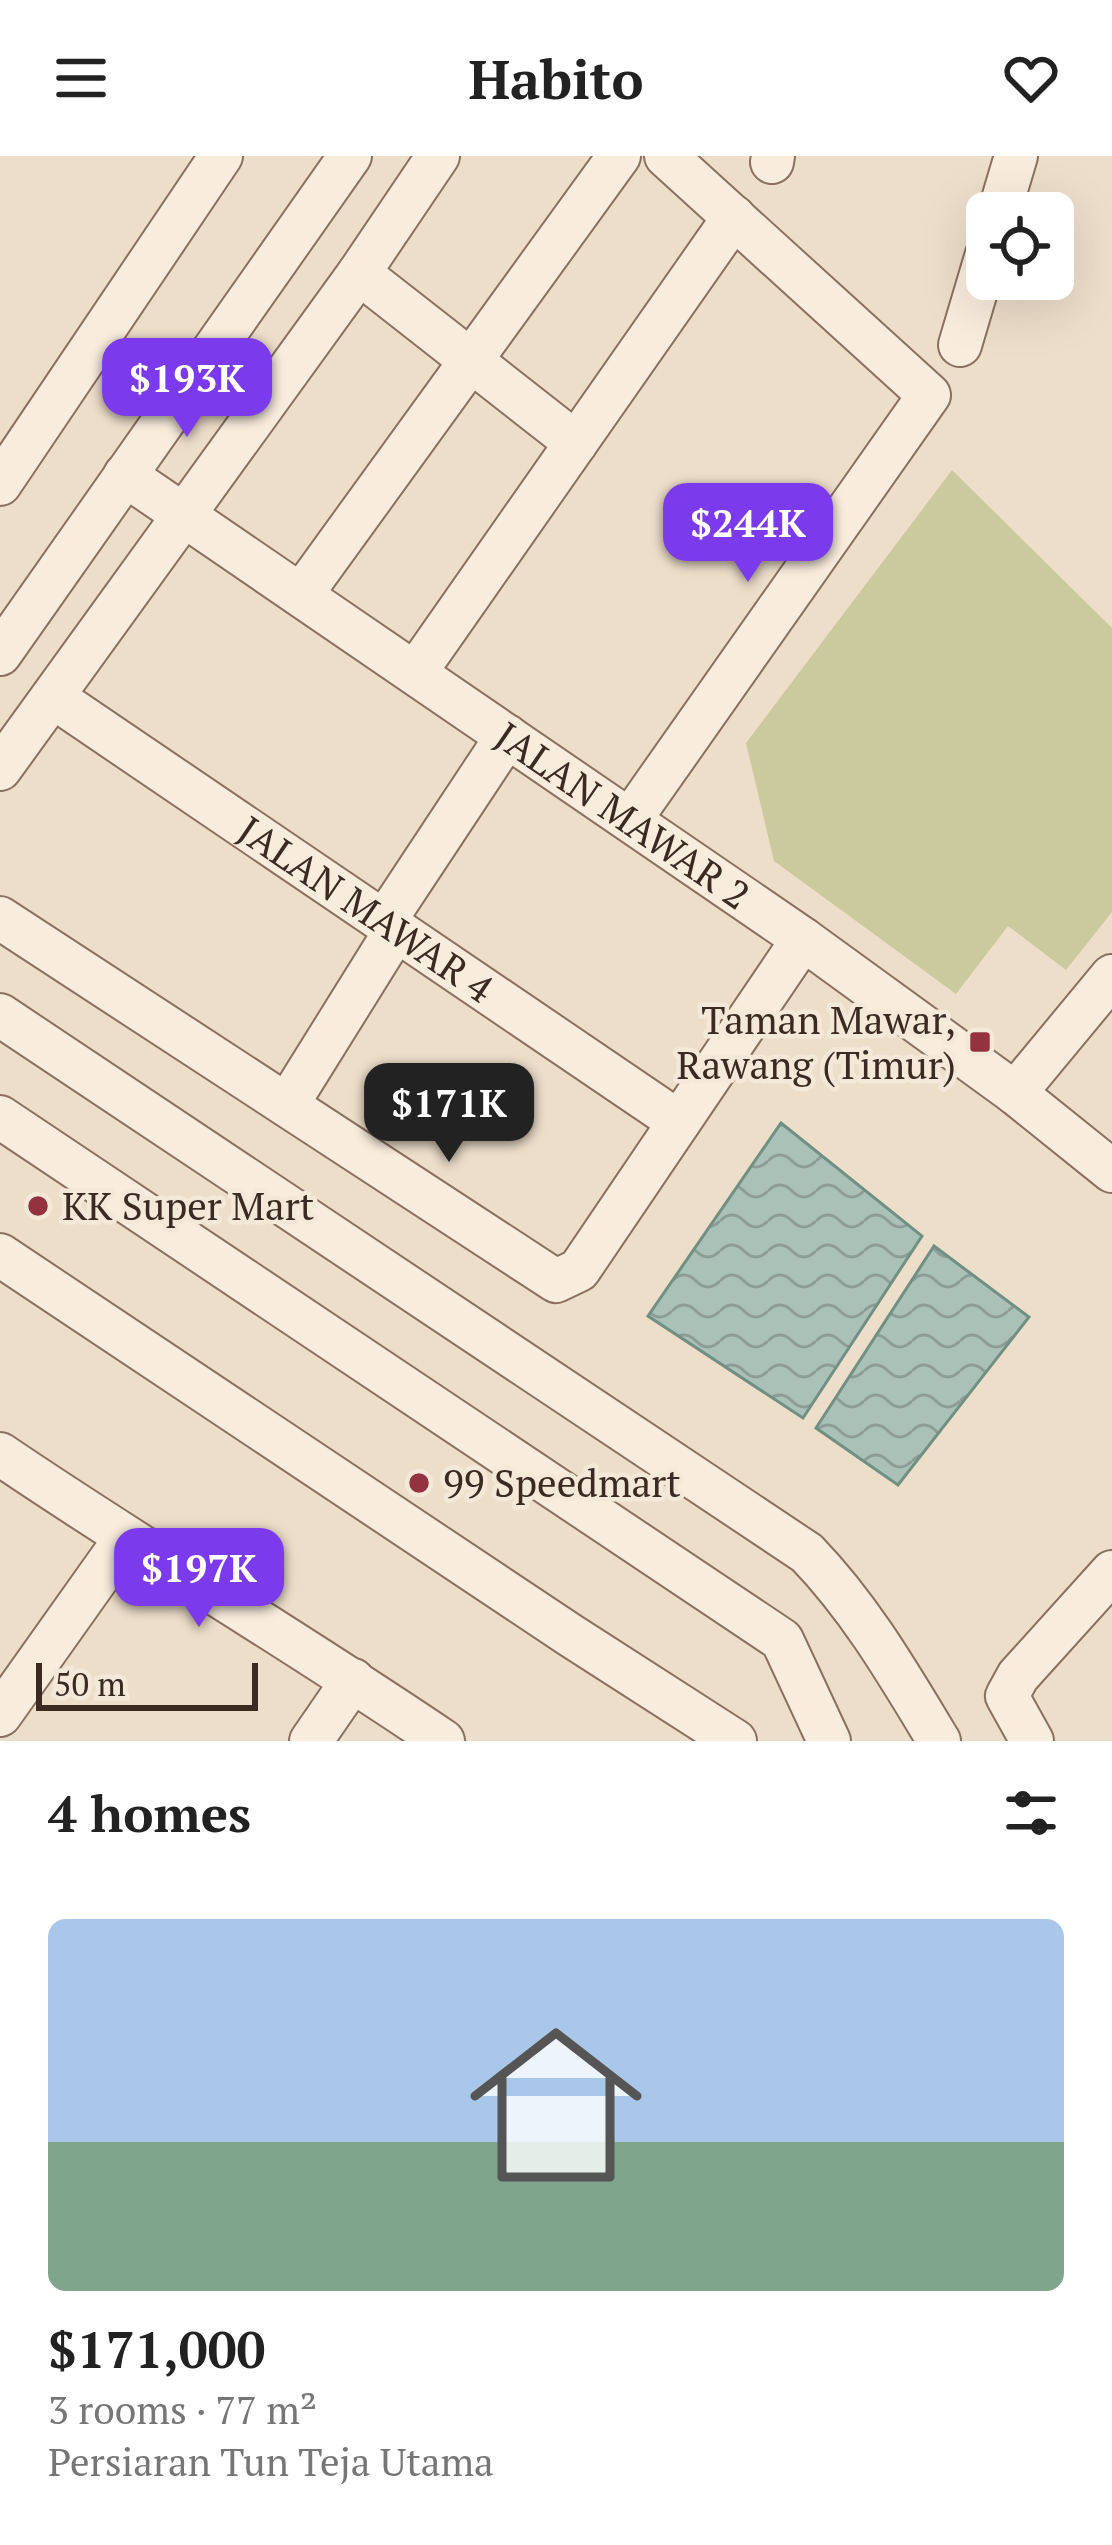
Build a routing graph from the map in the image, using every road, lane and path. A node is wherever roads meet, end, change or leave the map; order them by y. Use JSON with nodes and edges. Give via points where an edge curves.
{"nodes":[{"id":1,"x":221,"y":156,"type":"edge"},
{"id":2,"x":350,"y":156,"type":"edge"},
{"id":3,"x":438,"y":156,"type":"edge"},
{"id":4,"x":619,"y":156,"type":"edge"},
{"id":5,"x":666,"y":156,"type":"edge"},
{"id":6,"x":1016,"y":156,"type":"edge"},
{"id":7,"x":1005,"y":192,"type":"edge"},
{"id":8,"x":734,"y":217,"type":"junction"},
{"id":9,"x":359,"y":273,"type":"junction"},
{"id":10,"x":973,"y":300,"type":"edge"},
{"id":11,"x":960,"y":345,"type":"dead end"},
{"id":12,"x":472,"y":361,"type":"junction"},
{"id":13,"x":576,"y":442,"type":"junction"},
{"id":14,"x":125,"y":475,"type":"junction"},
{"id":15,"x":0,"y":484,"type":"edge"},
{"id":16,"x":182,"y":514,"type":"junction"},
{"id":17,"x":301,"y":595,"type":"junction"},
{"id":18,"x":0,"y":654,"type":"edge"},
{"id":19,"x":415,"y":674,"type":"junction"},
{"id":20,"x":53,"y":697,"type":"junction"},
{"id":21,"x":507,"y":736,"type":"junction"},
{"id":22,"x":0,"y":770,"type":"edge"},
{"id":23,"x":630,"y":820,"type":"junction"},
{"id":24,"x":0,"y":918,"type":"edge"},
{"id":25,"x":390,"y":926,"type":"junction"},
{"id":26,"x":803,"y":939,"type":"junction"},
{"id":27,"x":1112,"y":976,"type":"edge"},
{"id":28,"x":0,"y":1015,"type":"edge"},
{"id":29,"x":1015,"y":1093,"type":"junction"},
{"id":30,"x":287,"y":1106,"type":"junction"},
{"id":31,"x":0,"y":1117,"type":"edge"},
{"id":32,"x":679,"y":1122,"type":"junction"},
{"id":33,"x":1112,"y":1171,"type":"edge"},
{"id":34,"x":0,"y":1255,"type":"edge"},
{"id":35,"x":0,"y":1454,"type":"edge"},
{"id":36,"x":125,"y":1539,"type":"junction"},
{"id":37,"x":1112,"y":1572,"type":"edge"},
{"id":38,"x":353,"y":1680,"type":"junction"},
{"id":39,"x":0,"y":1714,"type":"edge"},
{"id":40,"x":311,"y":1741,"type":"edge"},
{"id":41,"x":442,"y":1741,"type":"edge"},
{"id":42,"x":736,"y":1741,"type":"edge"},
{"id":43,"x":830,"y":1741,"type":"edge"},
{"id":44,"x":938,"y":1741,"type":"edge"},
{"id":45,"x":1032,"y":1741,"type":"edge"}],
"edges":[{"from":1,"to":15,"type":"street"},
{"from":2,"to":14,"type":"street"},
{"from":3,"to":9,"type":"street"},
{"from":4,"to":12,"type":"street"},
{"from":5,"to":8,"type":"street"},
{"from":6,"to":7,"type":"street"},
{"from":8,"to":13,"type":"street"},
{"from":8,"to":23,"type":"street","via":[[929,394]]},
{"from":9,"to":12,"type":"street"},
{"from":9,"to":16,"type":"street"},
{"from":10,"to":11,"type":"street"},
{"from":12,"to":13,"type":"street"},
{"from":12,"to":17,"type":"street"},
{"from":13,"to":19,"type":"street"},
{"from":14,"to":16,"type":"street","name":"JALAN MAWAR 2"},
{"from":14,"to":18,"type":"street"},
{"from":16,"to":17,"type":"street","name":"JALAN MAWAR 2"},
{"from":16,"to":20,"type":"street"},
{"from":17,"to":19,"type":"street","name":"JALAN MAWAR 2"},
{"from":19,"to":21,"type":"street","name":"JALAN MAWAR 2"},
{"from":20,"to":22,"type":"street"},
{"from":20,"to":25,"type":"street","name":"JALAN MAWAR 4"},
{"from":21,"to":23,"type":"street","name":"JALAN MAWAR 2"},
{"from":21,"to":25,"type":"street"},
{"from":23,"to":26,"type":"street","name":"JALAN MAWAR 2"},
{"from":24,"to":30,"type":"street"},
{"from":25,"to":30,"type":"street"},
{"from":25,"to":32,"type":"street","name":"JALAN MAWAR 4"},
{"from":26,"to":29,"type":"street","name":"JALAN MAWAR 2"},
{"from":26,"to":32,"type":"street"},
{"from":27,"to":29,"type":"street"},
{"from":28,"to":44,"type":"street","via":[[807,1553],[883,1647]]},
{"from":29,"to":33,"type":"street","name":"JALAN MAWAR 2"},
{"from":30,"to":32,"type":"street","via":[[556,1281],[579,1270]]},
{"from":31,"to":43,"type":"street","via":[[782,1640]]},
{"from":34,"to":42,"type":"street"},
{"from":35,"to":36,"type":"street"},
{"from":36,"to":38,"type":"street"},
{"from":36,"to":39,"type":"street"},
{"from":37,"to":45,"type":"street","via":[[1007,1696]]},
{"from":38,"to":40,"type":"street"},
{"from":38,"to":41,"type":"street"}]}
